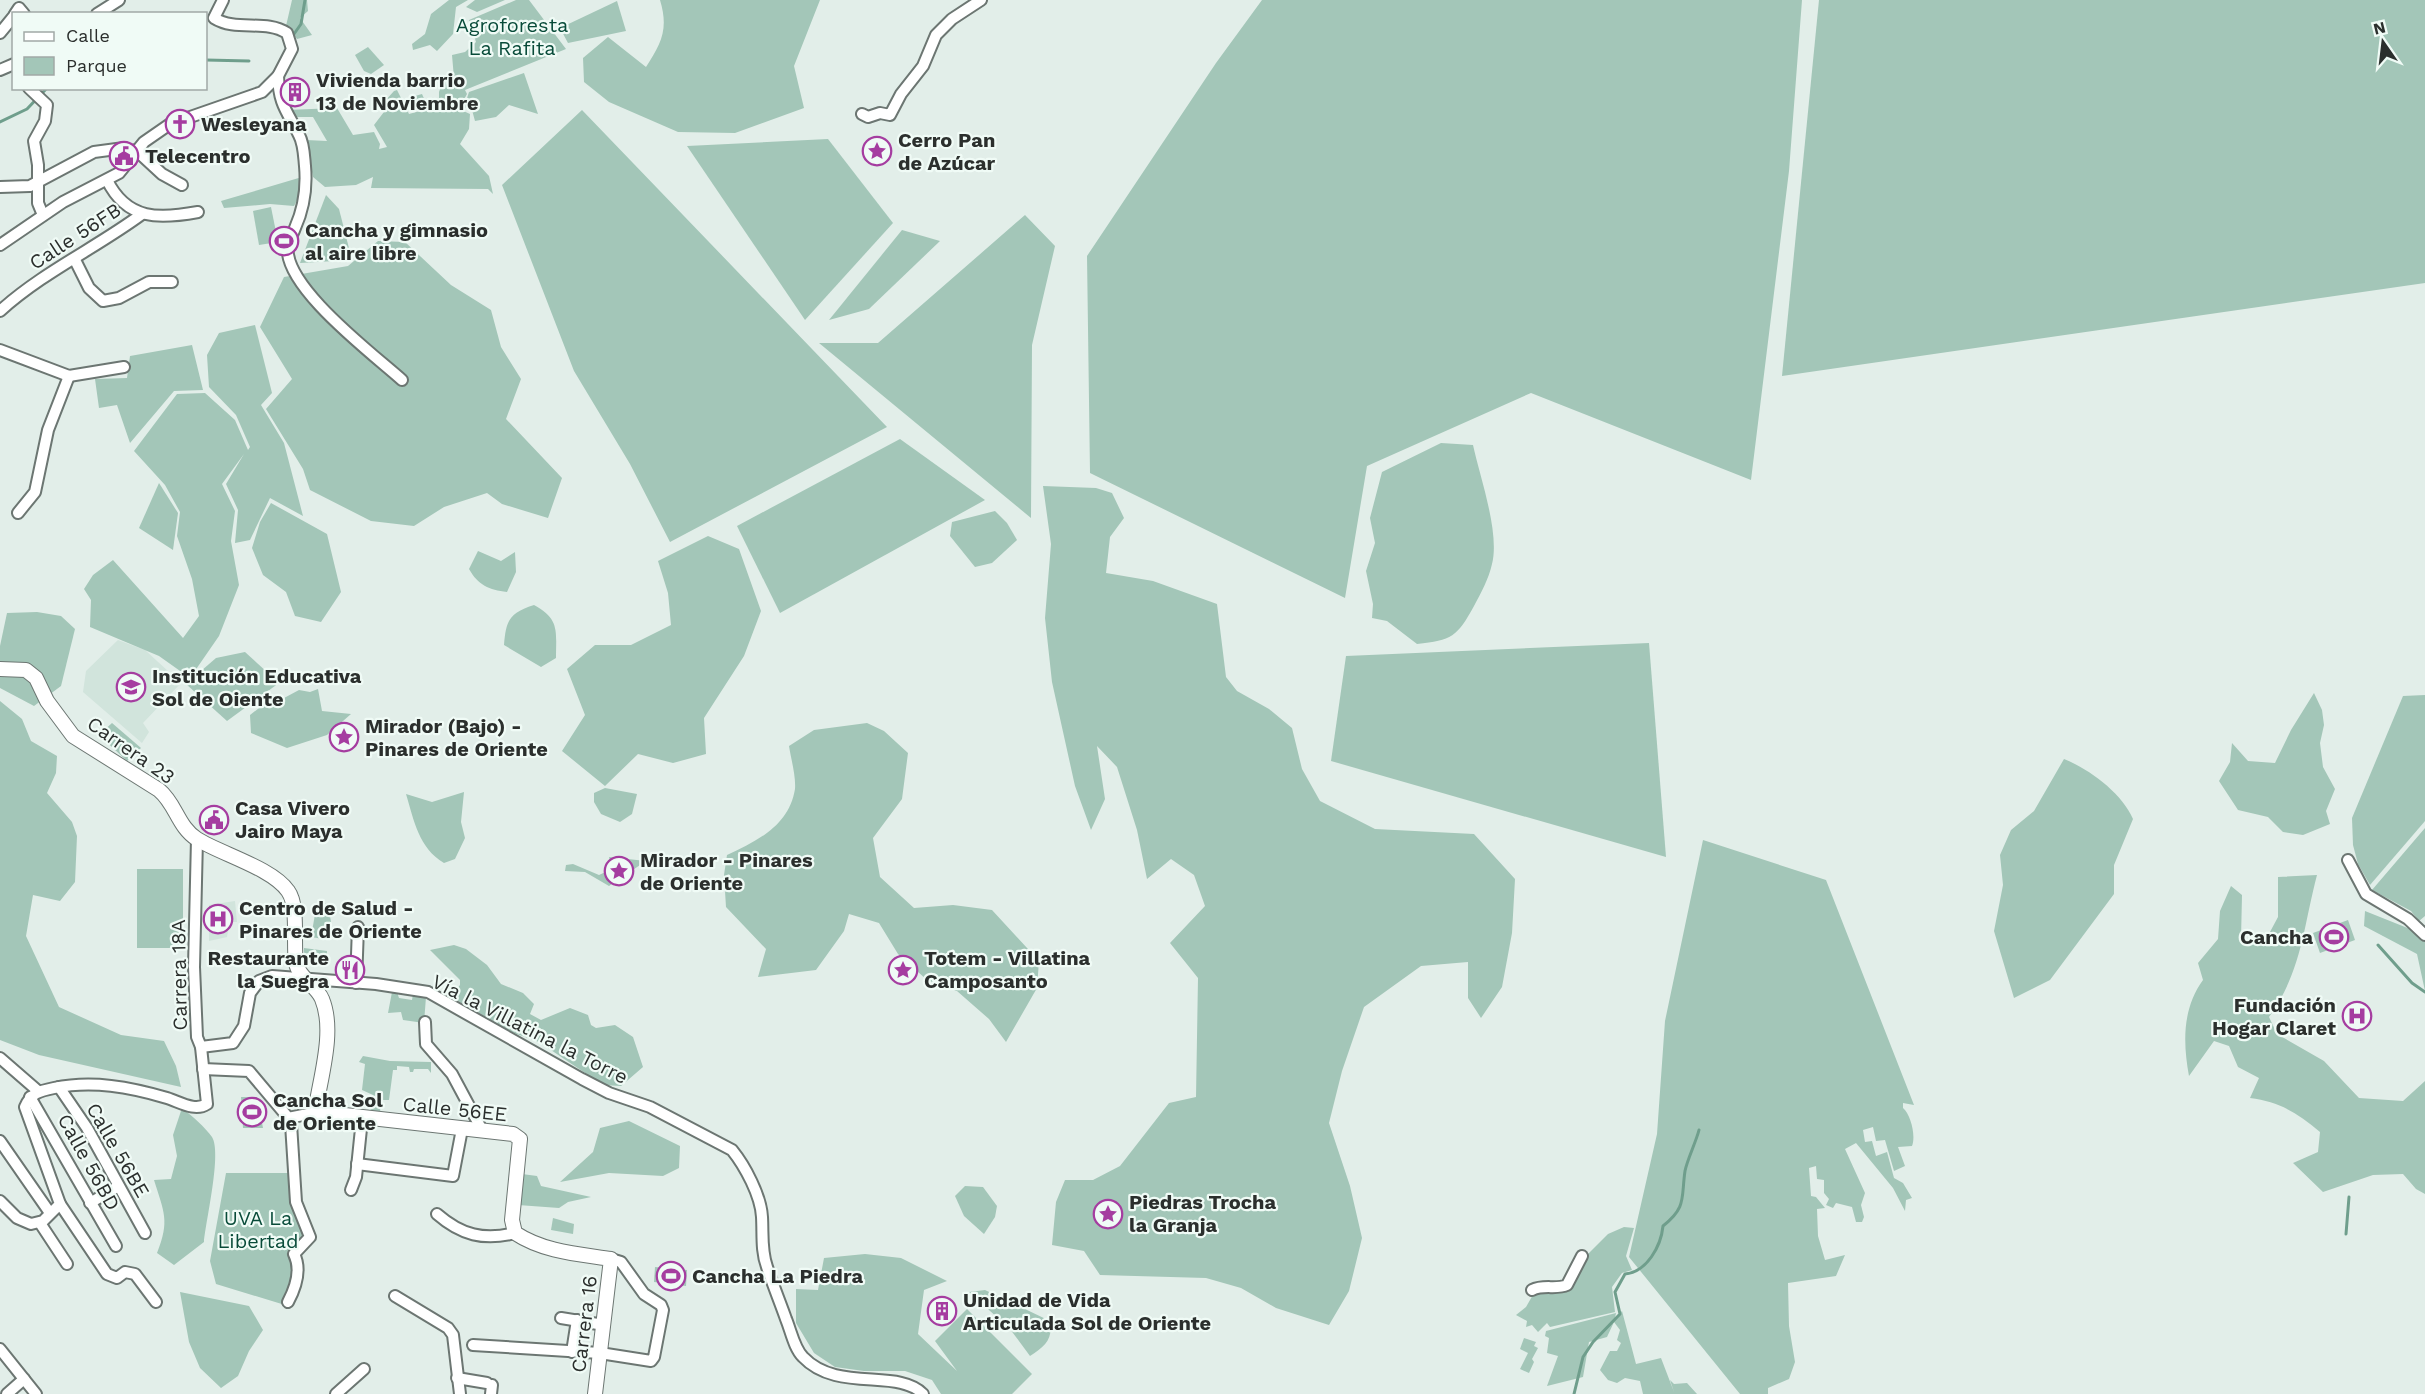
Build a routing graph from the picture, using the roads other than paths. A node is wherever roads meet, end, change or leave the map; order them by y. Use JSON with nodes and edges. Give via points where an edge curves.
{"nodes":[{"id":1,"x":119,"y":0,"type":"edge"},
{"id":2,"x":223,"y":0,"type":"edge"},
{"id":3,"x":981,"y":0,"type":"edge"},
{"id":4,"x":100,"y":12,"type":"edge"},
{"id":5,"x":12,"y":17,"type":"edge"},
{"id":6,"x":0,"y":33,"type":"edge"},
{"id":7,"x":278,"y":76,"type":"junction"},
{"id":8,"x":36,"y":94,"type":"edge"},
{"id":9,"x":862,"y":114,"type":"dead end"},
{"id":10,"x":136,"y":150,"type":"junction"},
{"id":11,"x":129,"y":160,"type":"junction"},
{"id":12,"x":107,"y":180,"type":"junction"},
{"id":13,"x":37,"y":183,"type":"junction"},
{"id":14,"x":182,"y":185,"type":"dead end"},
{"id":15,"x":0,"y":187,"type":"edge"},
{"id":16,"x":198,"y":212,"type":"dead end"},
{"id":17,"x":142,"y":214,"type":"junction"},
{"id":18,"x":43,"y":215,"type":"junction"},
{"id":19,"x":0,"y":245,"type":"edge"},
{"id":20,"x":75,"y":260,"type":"junction"},
{"id":21,"x":172,"y":282,"type":"dead end"},
{"id":22,"x":0,"y":311,"type":"edge"},
{"id":23,"x":0,"y":350,"type":"edge"},
{"id":24,"x":124,"y":367,"type":"dead end"},
{"id":25,"x":69,"y":376,"type":"junction"},
{"id":26,"x":402,"y":380,"type":"dead end"},
{"id":27,"x":18,"y":513,"type":"dead end"},
{"id":28,"x":0,"y":669,"type":"edge"},
{"id":29,"x":197,"y":839,"type":"junction"},
{"id":30,"x":2348,"y":860,"type":"dead end"},
{"id":31,"x":358,"y":927,"type":"dead end"},
{"id":32,"x":2425,"y":935,"type":"edge"},
{"id":33,"x":308,"y":979,"type":"junction"},
{"id":34,"x":356,"y":983,"type":"junction"},
{"id":35,"x":425,"y":1022,"type":"dead end"},
{"id":36,"x":201,"y":1047,"type":"junction"},
{"id":37,"x":0,"y":1058,"type":"edge"},
{"id":38,"x":203,"y":1069,"type":"junction"},
{"id":39,"x":58,"y":1087,"type":"junction"},
{"id":40,"x":34,"y":1094,"type":"junction"},
{"id":41,"x":317,"y":1110,"type":"junction"},
{"id":42,"x":288,"y":1118,"type":"junction"},
{"id":43,"x":362,"y":1119,"type":"junction"},
{"id":44,"x":462,"y":1129,"type":"junction"},
{"id":45,"x":482,"y":1130,"type":"junction"},
{"id":46,"x":0,"y":1141,"type":"edge"},
{"id":47,"x":357,"y":1164,"type":"junction"},
{"id":48,"x":117,"y":1187,"type":"junction"},
{"id":49,"x":351,"y":1190,"type":"dead end"},
{"id":50,"x":0,"y":1201,"type":"edge"},
{"id":51,"x":90,"y":1203,"type":"junction"},
{"id":52,"x":60,"y":1204,"type":"junction"},
{"id":53,"x":50,"y":1213,"type":"junction"},
{"id":54,"x":437,"y":1214,"type":"dead end"},
{"id":55,"x":40,"y":1223,"type":"junction"},
{"id":56,"x":144,"y":1233,"type":"dead end"},
{"id":57,"x":516,"y":1233,"type":"junction"},
{"id":58,"x":116,"y":1246,"type":"dead end"},
{"id":59,"x":1582,"y":1256,"type":"dead end"},
{"id":60,"x":611,"y":1259,"type":"junction"},
{"id":61,"x":67,"y":1264,"type":"dead end"},
{"id":62,"x":1532,"y":1290,"type":"dead end"},
{"id":63,"x":395,"y":1296,"type":"dead end"},
{"id":64,"x":156,"y":1302,"type":"dead end"},
{"id":65,"x":288,"y":1302,"type":"dead end"},
{"id":66,"x":561,"y":1318,"type":"dead end"},
{"id":67,"x":577,"y":1320,"type":"junction"},
{"id":68,"x":604,"y":1325,"type":"junction"},
{"id":69,"x":473,"y":1345,"type":"dead end"},
{"id":70,"x":0,"y":1349,"type":"edge"},
{"id":71,"x":572,"y":1352,"type":"junction"},
{"id":72,"x":600,"y":1353,"type":"junction"},
{"id":73,"x":0,"y":1366,"type":"edge"},
{"id":74,"x":13,"y":1367,"type":"junction"},
{"id":75,"x":364,"y":1369,"type":"dead end"},
{"id":76,"x":457,"y":1378,"type":"junction"},
{"id":77,"x":24,"y":1379,"type":"junction"},
{"id":78,"x":490,"y":1387,"type":"edge"},
{"id":79,"x":7,"y":1394,"type":"edge"},
{"id":80,"x":36,"y":1394,"type":"edge"},
{"id":81,"x":336,"y":1394,"type":"edge"},
{"id":82,"x":460,"y":1394,"type":"edge"},
{"id":83,"x":595,"y":1394,"type":"edge"},
{"id":84,"x":923,"y":1394,"type":"edge"}],
"edges":[{"from":1,"to":4,"type":"street"},
{"from":2,"to":7,"type":"street","via":[[214,18],[234,25],[264,25],[287,33],[292,49]]},
{"from":3,"to":9,"type":"street","via":[[936,35],[918,75],[901,94],[890,115]]},
{"from":5,"to":6,"type":"street"},
{"from":7,"to":10,"type":"street","via":[[262,92],[170,124]]},
{"from":7,"to":26,"type":"street","via":[[282,106],[302,145],[306,181],[304,201],[288,246],[290,263],[316,302]]},
{"from":8,"to":13,"type":"street","via":[[47,105],[46,117],[34,141]]},
{"from":10,"to":11,"type":"street"},
{"from":10,"to":14,"type":"street","via":[[162,174]]},
{"from":11,"to":12,"type":"street"},
{"from":11,"to":13,"type":"street","via":[[124,148],[102,150]]},
{"from":12,"to":17,"type":"street","name":"Calle 56FB","via":[[124,202]]},
{"from":12,"to":18,"type":"street","via":[[83,189]]},
{"from":13,"to":15,"type":"street"},
{"from":13,"to":18,"type":"street"},
{"from":16,"to":17,"type":"street","name":"Calle 56FB","via":[[171,217]]},
{"from":17,"to":20,"type":"street","name":"Calle 56FB"},
{"from":18,"to":19,"type":"street"},
{"from":20,"to":21,"type":"street","via":[[88,288],[103,301],[119,298],[149,282]]},
{"from":20,"to":22,"type":"street","name":"Calle 56FB","via":[[36,281]]},
{"from":23,"to":25,"type":"street"},
{"from":24,"to":25,"type":"street"},
{"from":25,"to":27,"type":"street","via":[[48,430],[35,492]]},
{"from":28,"to":29,"type":"street","name":"Carrera 23","via":[[26,670],[36,678],[47,701],[73,736],[168,797],[181,825]]},
{"from":29,"to":33,"type":"street","name":"Carrera 23","via":[[251,865],[288,889],[297,967]]},
{"from":29,"to":36,"type":"street","name":"Carrera 18A","via":[[194,967],[197,1037]]},
{"from":30,"to":32,"type":"street","via":[[2366,894],[2408,918]]},
{"from":31,"to":34,"type":"street"},
{"from":33,"to":34,"type":"street","name":"Vía la Villatina la Torre"},
{"from":33,"to":36,"type":"street","name":"Vía la Villatina la Torre","via":[[275,975],[259,981],[250,993],[244,1026],[233,1043]]},
{"from":33,"to":41,"type":"street","via":[[326,1007]]},
{"from":34,"to":84,"type":"street","name":"Vía la Villatina la Torre","via":[[428,992],[582,1079],[650,1107],[732,1150],[757,1198],[767,1267],[801,1356],[832,1375],[903,1384]]},
{"from":35,"to":45,"type":"street","via":[[426,1044],[464,1094]]},
{"from":36,"to":38,"type":"street","name":"Carrera 18A"},
{"from":37,"to":40,"type":"street","name":"Calle 56BD"},
{"from":38,"to":39,"type":"street","name":"Carrera 18A","via":[[208,1098],[203,1106],[193,1107],[134,1089],[105,1085]]},
{"from":38,"to":42,"type":"street","via":[[249,1071]]},
{"from":39,"to":40,"type":"street"},
{"from":39,"to":48,"type":"street","name":"Calle 56BE","via":[[87,1128]]},
{"from":40,"to":51,"type":"street","name":"Calle 56BD"},
{"from":40,"to":52,"type":"street","name":"Calle 56BD","via":[[25,1107]]},
{"from":41,"to":42,"type":"street","via":[[312,1115]]},
{"from":41,"to":43,"type":"street","name":"Calle 56EE"},
{"from":42,"to":65,"type":"street","via":[[296,1202],[310,1237],[294,1254],[298,1276]]},
{"from":43,"to":44,"type":"street","name":"Calle 56EE"},
{"from":43,"to":47,"type":"street"},
{"from":44,"to":45,"type":"street","name":"Calle 56EE"},
{"from":44,"to":47,"type":"street","via":[[453,1176]]},
{"from":45,"to":57,"type":"street","name":"Calle 56EE","via":[[513,1134],[520,1139],[512,1220]]},
{"from":46,"to":53,"type":"street"},
{"from":47,"to":49,"type":"street"},
{"from":48,"to":51,"type":"street"},
{"from":48,"to":56,"type":"street","name":"Calle 56BE"},
{"from":50,"to":55,"type":"street","via":[[17,1218]]},
{"from":51,"to":58,"type":"street","name":"Calle 56BD"},
{"from":52,"to":53,"type":"street"},
{"from":52,"to":64,"type":"street","name":"Calle 56BD","via":[[107,1274],[117,1278],[125,1272],[135,1274]]},
{"from":53,"to":55,"type":"street"},
{"from":54,"to":57,"type":"street","via":[[464,1233]]},
{"from":55,"to":61,"type":"street"},
{"from":57,"to":60,"type":"street","via":[[530,1243],[559,1251]]},
{"from":59,"to":62,"type":"street","via":[[1567,1285],[1542,1285]]},
{"from":60,"to":68,"type":"street","name":"Carrera 16"},
{"from":60,"to":72,"type":"street","via":[[621,1263],[644,1294],[663,1310],[651,1361]]},
{"from":63,"to":76,"type":"street","via":[[448,1328],[453,1335]]},
{"from":66,"to":67,"type":"street"},
{"from":67,"to":68,"type":"street"},
{"from":67,"to":71,"type":"street"},
{"from":68,"to":72,"type":"street","name":"Carrera 16"},
{"from":69,"to":71,"type":"street"},
{"from":70,"to":74,"type":"street"},
{"from":71,"to":72,"type":"street"},
{"from":72,"to":83,"type":"street","name":"Carrera 16"},
{"from":73,"to":74,"type":"street"},
{"from":74,"to":77,"type":"street"},
{"from":75,"to":81,"type":"street"},
{"from":76,"to":78,"type":"street"},
{"from":76,"to":82,"type":"street"},
{"from":77,"to":79,"type":"street"},
{"from":77,"to":80,"type":"street"}]}
